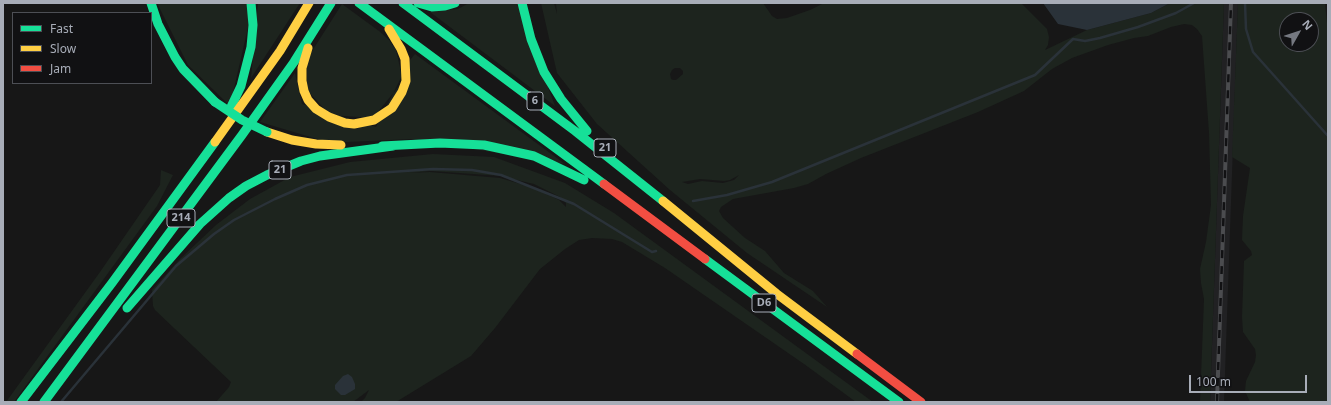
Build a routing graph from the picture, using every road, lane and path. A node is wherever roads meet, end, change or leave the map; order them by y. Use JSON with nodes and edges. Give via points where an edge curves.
{"nodes":[{"id":1,"x":151,"y":3,"type":"edge"},
{"id":2,"x":251,"y":3,"type":"edge"},
{"id":3,"x":309,"y":3,"type":"edge"},
{"id":4,"x":330,"y":3,"type":"edge"},
{"id":5,"x":359,"y":3,"type":"edge"},
{"id":6,"x":404,"y":3,"type":"edge"},
{"id":7,"x":418,"y":3,"type":"edge"},
{"id":8,"x":455,"y":3,"type":"edge"},
{"id":9,"x":522,"y":3,"type":"edge"},
{"id":10,"x":384,"y":21,"type":"junction"},
{"id":11,"x":314,"y":31,"type":"junction"},
{"id":12,"x":213,"y":144,"type":"junction"},
{"id":13,"x":393,"y":146,"type":"junction"},
{"id":14,"x":664,"y":202,"type":"junction"},
{"id":15,"x":630,"y":204,"type":"junction"},
{"id":16,"x":777,"y":294,"type":"joint"},
{"id":17,"x":122,"y":314,"type":"dead end"},
{"id":18,"x":113,"y":325,"type":"dead end"},
{"id":19,"x":22,"y":402,"type":"edge"},
{"id":20,"x":44,"y":402,"type":"edge"},
{"id":21,"x":899,"y":402,"type":"edge"},
{"id":22,"x":921,"y":402,"type":"edge"}],
"edges":[{"from":1,"to":13,"type":"highway","number":"21","bridge":true,"via":[[158,24],[174,57],[183,69],[215,102],[242,120],[292,140],[316,144]]},
{"from":2,"to":12,"type":"highway","via":[[253,25],[246,68],[234,102]]},
{"from":3,"to":12,"type":"highway","number":"214","via":[[280,51]]},
{"from":4,"to":11,"type":"highway","number":"214"},
{"from":5,"to":10,"type":"highway"},
{"from":6,"to":14,"type":"highway","number":"6","via":[[575,131]]},
{"from":7,"to":8,"type":"highway","via":[[432,7]]},
{"from":9,"to":14,"type":"highway","number":"21","via":[[537,56],[561,99],[594,138]]},
{"from":10,"to":11,"type":"highway","via":[[405,59],[406,81],[392,108],[374,120],[365,122],[345,123],[329,118],[308,100],[304,91],[302,68]]},
{"from":10,"to":15,"type":"highway","number":"D6"},
{"from":11,"to":20,"type":"highway","number":"214","via":[[242,135]]},
{"from":12,"to":19,"type":"highway","number":"214"},
{"from":13,"to":15,"type":"highway","number":"21","via":[[462,143],[510,150],[534,156]]},
{"from":13,"to":17,"type":"highway","number":"21","via":[[301,161],[246,186],[213,211]]},
{"from":14,"to":16,"type":"highway","number":"6"},
{"from":15,"to":21,"type":"highway","number":"D6"},
{"from":16,"to":22,"type":"highway","number":"D6"},
{"from":18,"to":20,"type":"highway"}]}
